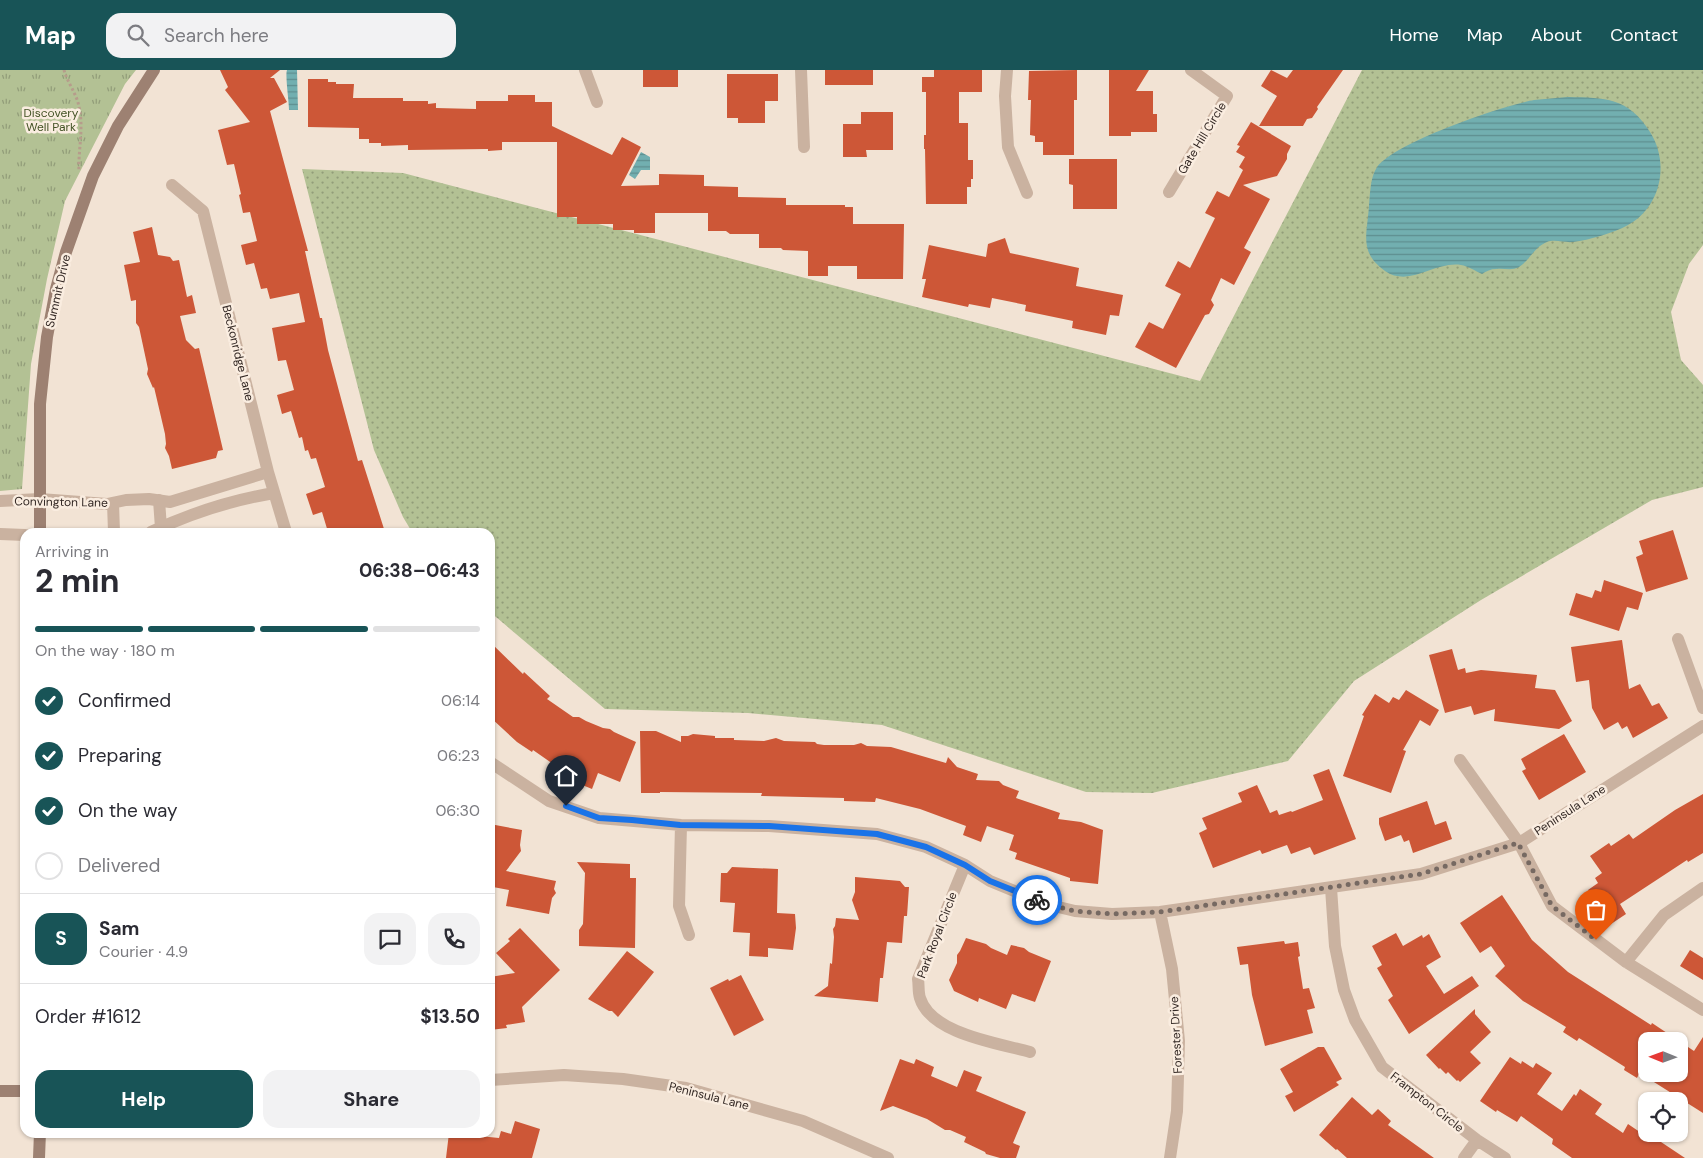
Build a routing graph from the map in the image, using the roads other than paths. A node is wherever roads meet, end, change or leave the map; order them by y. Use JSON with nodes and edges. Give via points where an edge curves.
{"nodes":[{"id":1,"x":154,"y":70,"type":"edge"},
{"id":2,"x":585,"y":70,"type":"edge"},
{"id":3,"x":800,"y":70,"type":"edge"},
{"id":4,"x":1007,"y":70,"type":"edge"},
{"id":5,"x":1191,"y":70,"type":"edge"},
{"id":6,"x":597,"y":102,"type":"dead end"},
{"id":7,"x":804,"y":147,"type":"dead end"},
{"id":8,"x":172,"y":185,"type":"dead end"},
{"id":9,"x":1170,"y":192,"type":"dead end"},
{"id":10,"x":1027,"y":193,"type":"dead end"},
{"id":11,"x":268,"y":472,"type":"junction"},
{"id":12,"x":274,"y":493,"type":"junction"},
{"id":13,"x":40,"y":499,"type":"junction"},
{"id":14,"x":159,"y":500,"type":"junction"},
{"id":15,"x":0,"y":501,"type":"edge"},
{"id":16,"x":113,"y":503,"type":"junction"},
{"id":17,"x":40,"y":528,"type":"edge"},
{"id":18,"x":114,"y":528,"type":"edge"},
{"id":19,"x":156,"y":528,"type":"edge"},
{"id":20,"x":162,"y":528,"type":"edge"},
{"id":21,"x":285,"y":528,"type":"edge"},
{"id":22,"x":0,"y":534,"type":"edge"},
{"id":23,"x":20,"y":534,"type":"edge"},
{"id":24,"x":1678,"y":639,"type":"dead end"},
{"id":25,"x":1703,"y":708,"type":"edge"},
{"id":26,"x":1703,"y":726,"type":"edge"},
{"id":27,"x":1460,"y":760,"type":"dead end"},
{"id":28,"x":495,"y":765,"type":"edge"},
{"id":29,"x":680,"y":825,"type":"junction"},
{"id":30,"x":1518,"y":843,"type":"junction"},
{"id":31,"x":965,"y":865,"type":"junction"},
{"id":32,"x":1331,"y":888,"type":"junction"},
{"id":33,"x":1703,"y":888,"type":"edge"},
{"id":34,"x":1160,"y":912,"type":"junction"},
{"id":35,"x":689,"y":935,"type":"dead end"},
{"id":36,"x":1626,"y":962,"type":"junction"},
{"id":37,"x":1703,"y":1010,"type":"edge"},
{"id":38,"x":1030,"y":1052,"type":"dead end"},
{"id":39,"x":495,"y":1080,"type":"edge"},
{"id":40,"x":0,"y":1091,"type":"edge"},
{"id":41,"x":20,"y":1091,"type":"edge"},
{"id":42,"x":40,"y":1138,"type":"edge"},
{"id":43,"x":1477,"y":1140,"type":"junction"},
{"id":44,"x":39,"y":1158,"type":"edge"},
{"id":45,"x":888,"y":1158,"type":"edge"},
{"id":46,"x":1170,"y":1158,"type":"edge"},
{"id":47,"x":1464,"y":1158,"type":"edge"},
{"id":48,"x":1505,"y":1158,"type":"edge"}],
"edges":[{"from":1,"to":13,"type":"street","name":"Summit Drive","via":[[118,126],[93,176],[56,289],[40,404]]},
{"from":2,"to":6,"type":"street"},
{"from":3,"to":7,"type":"street"},
{"from":4,"to":10,"type":"street","via":[[1008,147]]},
{"from":5,"to":9,"type":"street","name":"Gate Hill Circle","via":[[1226,96]]},
{"from":8,"to":11,"type":"street","name":"Beckonridge Lane","via":[[203,211]]},
{"from":11,"to":12,"type":"street","name":"Beckonridge Lane"},
{"from":11,"to":14,"type":"street","name":"Convington Lane","via":[[170,502]]},
{"from":12,"to":20,"type":"street","via":[[246,498]]},
{"from":12,"to":21,"type":"street","name":"Beckonridge Lane"},
{"from":13,"to":15,"type":"street","name":"Convington Lane"},
{"from":13,"to":16,"type":"street","name":"Convington Lane"},
{"from":13,"to":17,"type":"street","name":"Summit Drive"},
{"from":14,"to":16,"type":"street","name":"Convington Lane"},
{"from":14,"to":19,"type":"street"},
{"from":16,"to":18,"type":"street"},
{"from":22,"to":23,"type":"street"},
{"from":24,"to":25,"type":"street"},
{"from":26,"to":30,"type":"street","name":"Peninsula Lane"},
{"from":27,"to":30,"type":"street"},
{"from":28,"to":29,"type":"street","via":[[549,801],[599,818]]},
{"from":29,"to":31,"type":"street","via":[[769,826],[877,834],[926,847]]},
{"from":29,"to":35,"type":"street","via":[[678,906]]},
{"from":30,"to":32,"type":"street","name":"Peninsula Lane","via":[[1421,874]]},
{"from":30,"to":36,"type":"street","via":[[1552,906]]},
{"from":31,"to":34,"type":"street","via":[[990,881],[1065,909],[1112,914]]},
{"from":31,"to":38,"type":"street","name":"Park Royal Circle","via":[[918,978],[919,998],[928,1014],[944,1026]]},
{"from":32,"to":34,"type":"street","name":"Peninsula Lane"},
{"from":32,"to":43,"type":"street","name":"Frampton Circle","via":[[1344,990],[1382,1067]]},
{"from":33,"to":36,"type":"street","via":[[1664,915]]},
{"from":34,"to":46,"type":"street","name":"Forester Drive","via":[[1172,969],[1179,1041],[1178,1112]]},
{"from":36,"to":37,"type":"street"},
{"from":39,"to":45,"type":"street","name":"Peninsula Lane","via":[[564,1075],[686,1088],[803,1121]]},
{"from":40,"to":41,"type":"street"},
{"from":42,"to":44,"type":"street"},
{"from":43,"to":47,"type":"street"},
{"from":43,"to":48,"type":"street","name":"Frampton Circle"}]}
